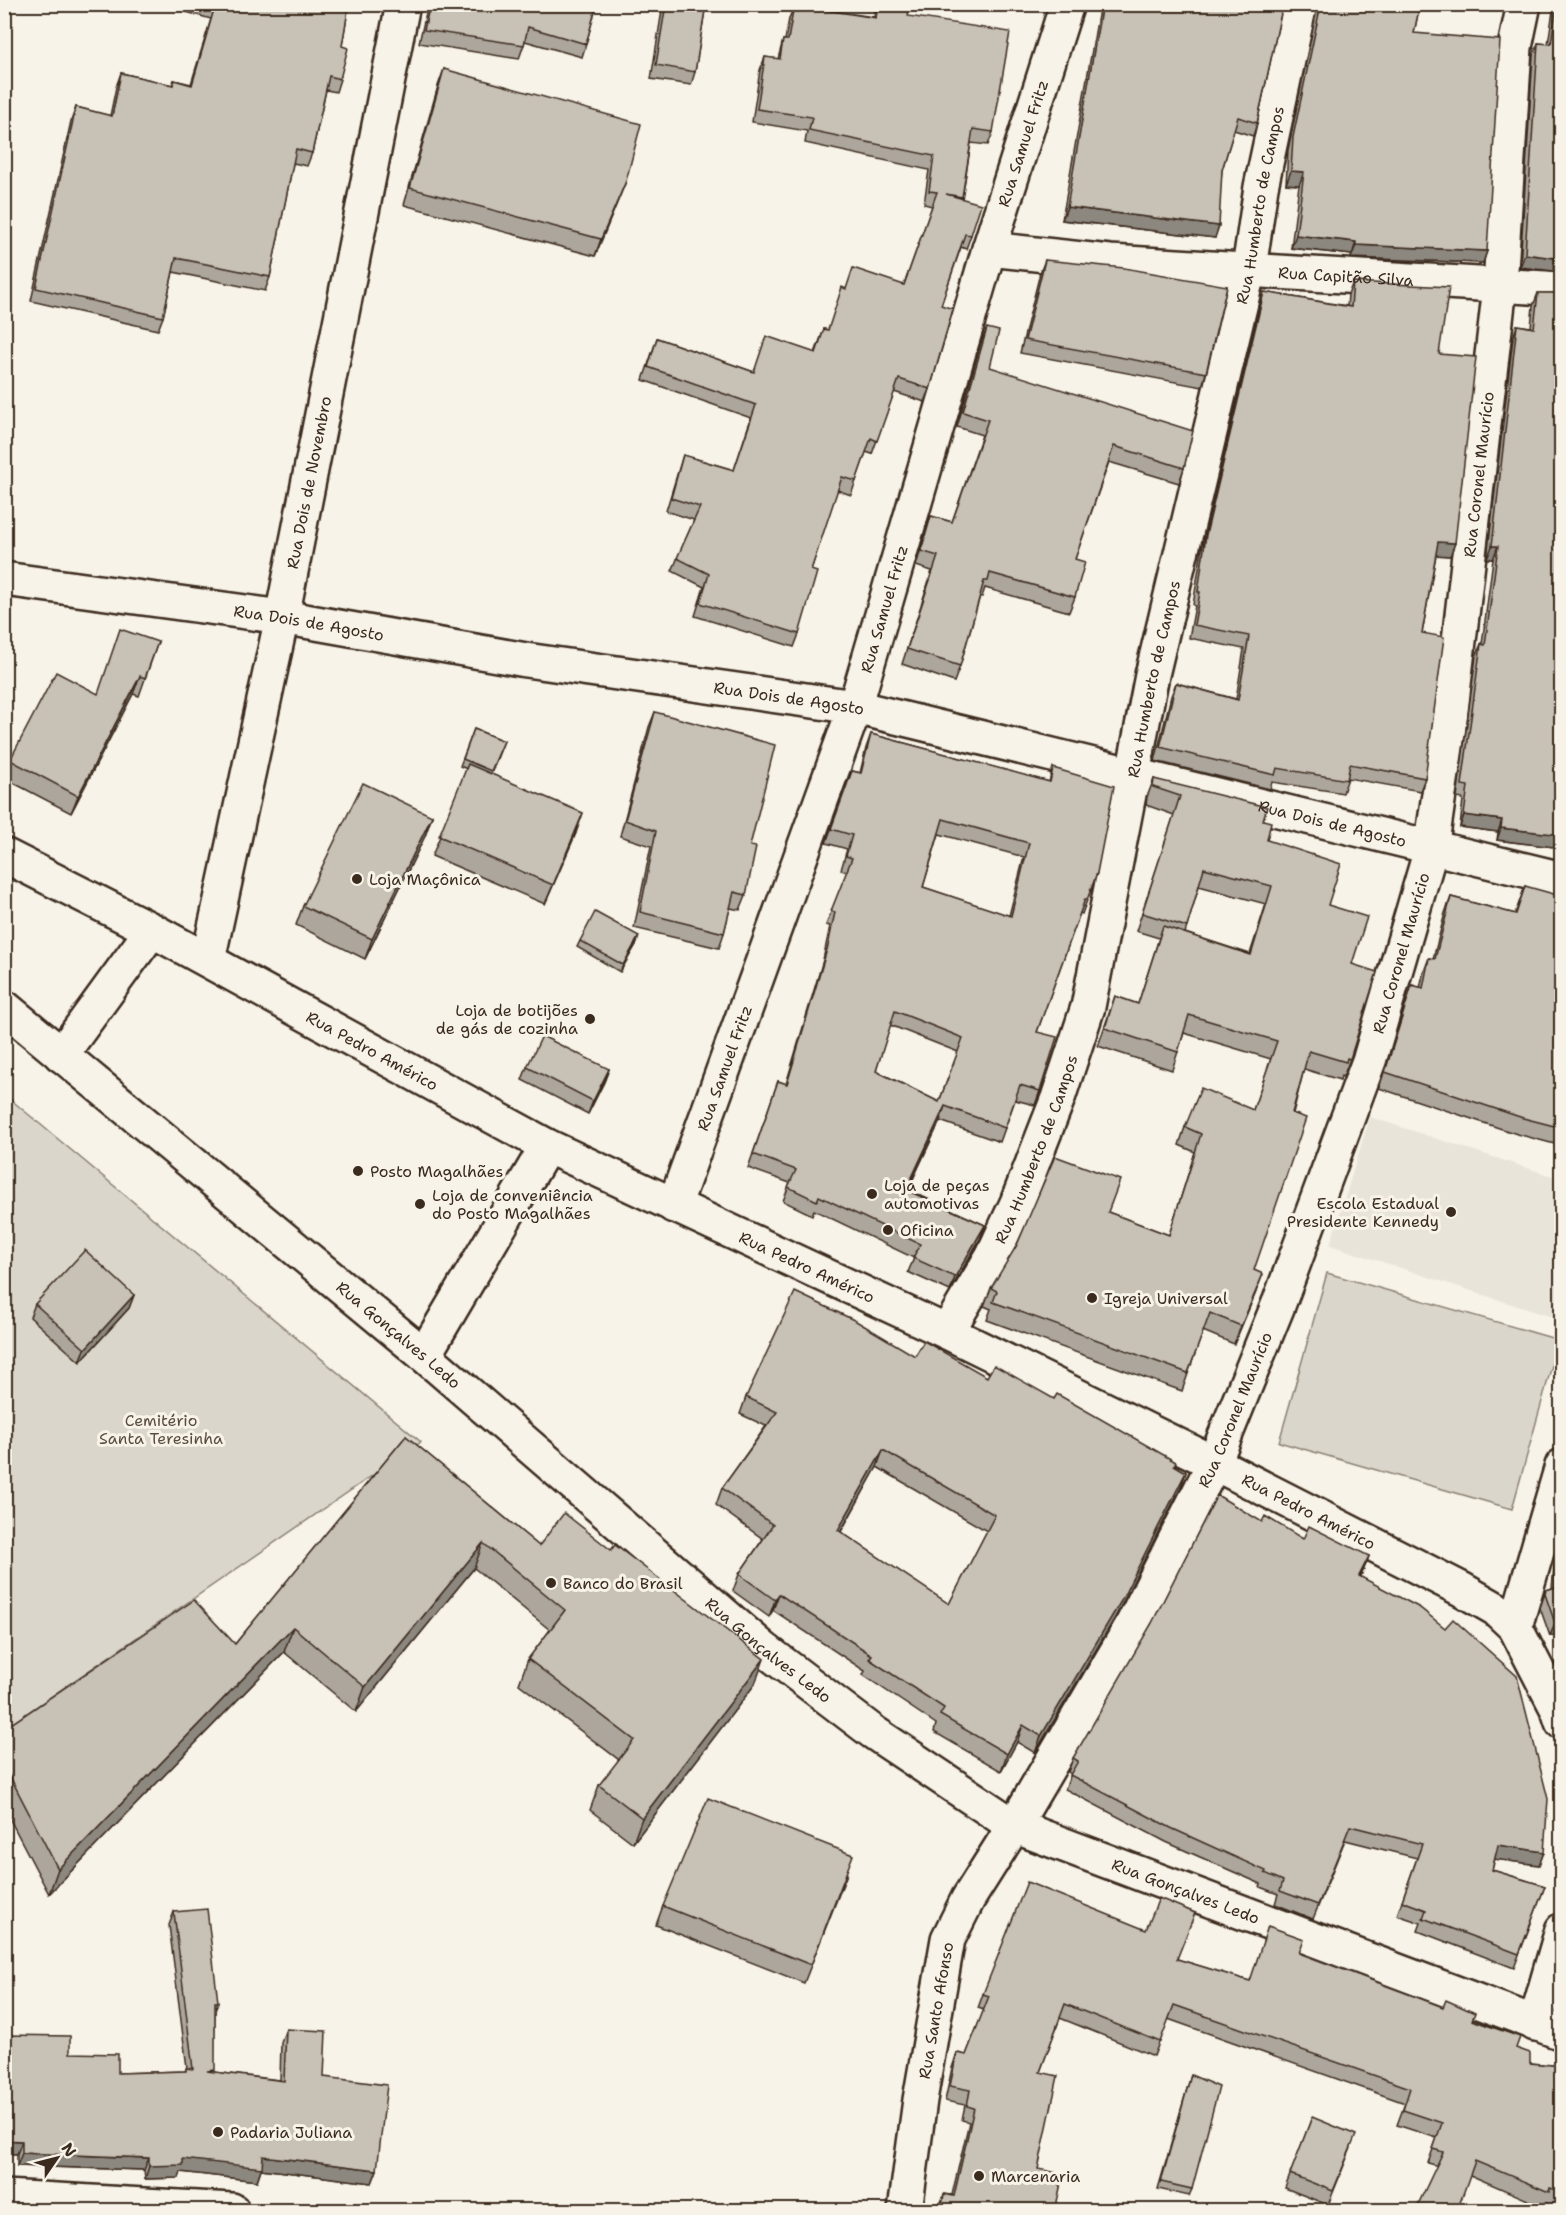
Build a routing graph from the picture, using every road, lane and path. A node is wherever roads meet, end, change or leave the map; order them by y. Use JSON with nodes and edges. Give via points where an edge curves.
{"nodes":[{"id":1,"x":404,"y":4,"type":"edge"},
{"id":2,"x":1067,"y":4,"type":"edge"},
{"id":3,"x":1300,"y":4,"type":"edge"},
{"id":4,"x":1524,"y":4,"type":"edge"},
{"id":5,"x":989,"y":249,"type":"junction"},
{"id":6,"x":1249,"y":269,"type":"junction"},
{"id":7,"x":1500,"y":286,"type":"junction"},
{"id":8,"x":1562,"y":289,"type":"edge"},
{"id":9,"x":4,"y":579,"type":"edge"},
{"id":10,"x":282,"y":617,"type":"junction"},
{"id":11,"x":855,"y":706,"type":"junction"},
{"id":12,"x":1131,"y":774,"type":"junction"},
{"id":13,"x":1431,"y":849,"type":"junction"},
{"id":14,"x":4,"y":855,"type":"edge"},
{"id":15,"x":1562,"y":879,"type":"edge"},
{"id":16,"x":152,"y":930,"type":"junction"},
{"id":17,"x":208,"y":960,"type":"junction"},
{"id":18,"x":4,"y":1007,"type":"edge"},
{"id":19,"x":61,"y":1055,"type":"junction"},
{"id":20,"x":547,"y":1146,"type":"junction"},
{"id":21,"x":674,"y":1206,"type":"junction"},
{"id":22,"x":947,"y":1332,"type":"junction"},
{"id":23,"x":424,"y":1355,"type":"junction"},
{"id":24,"x":1214,"y":1463,"type":"junction"},
{"id":25,"x":1562,"y":1466,"type":"edge"},
{"id":26,"x":1515,"y":1627,"type":"junction"},
{"id":27,"x":1562,"y":1722,"type":"edge"},
{"id":28,"x":1014,"y":1826,"type":"junction"},
{"id":29,"x":1562,"y":1930,"type":"edge"},
{"id":30,"x":1548,"y":2028,"type":"edge"},
{"id":31,"x":4,"y":2197,"type":"edge"},
{"id":32,"x":232,"y":2211,"type":"edge"},
{"id":33,"x":905,"y":2211,"type":"edge"}],
"edges":[{"from":1,"to":10,"type":"street","name":"Rua Dois de Novembro"},
{"from":2,"to":5,"type":"street","name":"Rua Samuel Fritz"},
{"from":3,"to":6,"type":"street","name":"Rua Humberto de Campos"},
{"from":4,"to":7,"type":"street","name":"Rua Coronel Maurício","via":[[1515,47]]},
{"from":5,"to":6,"type":"street","name":"Rua Capitão Silva","via":[[1110,262]]},
{"from":5,"to":11,"type":"street","name":"Rua Samuel Fritz"},
{"from":6,"to":7,"type":"street","name":"Rua Capitão Silva"},
{"from":6,"to":12,"type":"street","name":"Rua Humberto de Campos"},
{"from":7,"to":8,"type":"street","name":"Rua Capitão Silva"},
{"from":7,"to":13,"type":"street","name":"Rua Coronel Maurício","via":[[1450,719]]},
{"from":9,"to":10,"type":"street","name":"Rua Dois de Agosto"},
{"from":10,"to":11,"type":"street","name":"Rua Dois de Agosto","via":[[526,660]]},
{"from":10,"to":17,"type":"street","name":"Rua Dois de Novembro"},
{"from":11,"to":12,"type":"street","name":"Rua Dois de Agosto"},
{"from":11,"to":21,"type":"street","name":"Rua Samuel Fritz"},
{"from":12,"to":13,"type":"street","name":"Rua Dois de Agosto"},
{"from":12,"to":22,"type":"street","name":"Rua Humberto de Campos","via":[[1088,1006],[1058,1098],[993,1255]]},
{"from":13,"to":15,"type":"street","name":"Rua Dois de Agosto"},
{"from":13,"to":24,"type":"street","name":"Rua Coronel Maurício","via":[[1370,1058],[1279,1303]]},
{"from":14,"to":16,"type":"street","name":"Rua Pedro Américo"},
{"from":16,"to":17,"type":"street","name":"Rua Pedro Américo"},
{"from":16,"to":19,"type":"street"},
{"from":17,"to":20,"type":"street","name":"Rua Pedro Américo"},
{"from":18,"to":19,"type":"street","name":"Rua Gonçalves Ledo"},
{"from":19,"to":23,"type":"street","name":"Rua Gonçalves Ledo"},
{"from":20,"to":21,"type":"street","name":"Rua Pedro Américo"},
{"from":20,"to":23,"type":"street"},
{"from":21,"to":22,"type":"street","name":"Rua Pedro Américo"},
{"from":22,"to":24,"type":"street","name":"Rua Pedro Américo"},
{"from":23,"to":28,"type":"street","name":"Rua Gonçalves Ledo","via":[[764,1649],[873,1732]]},
{"from":24,"to":26,"type":"street","name":"Rua Pedro Américo","via":[[1463,1590]]},
{"from":24,"to":28,"type":"street","name":"Rua Coronel Maurício","via":[[1131,1627]]},
{"from":25,"to":26,"type":"street"},
{"from":26,"to":27,"type":"street","name":"Rua Pedro Américo"},
{"from":28,"to":30,"type":"street","name":"Rua Gonçalves Ledo"},
{"from":28,"to":33,"type":"street","name":"Rua Santo Afonso","via":[[948,1939]]},
{"from":29,"to":30,"type":"street"},
{"from":31,"to":32,"type":"street"}]}
